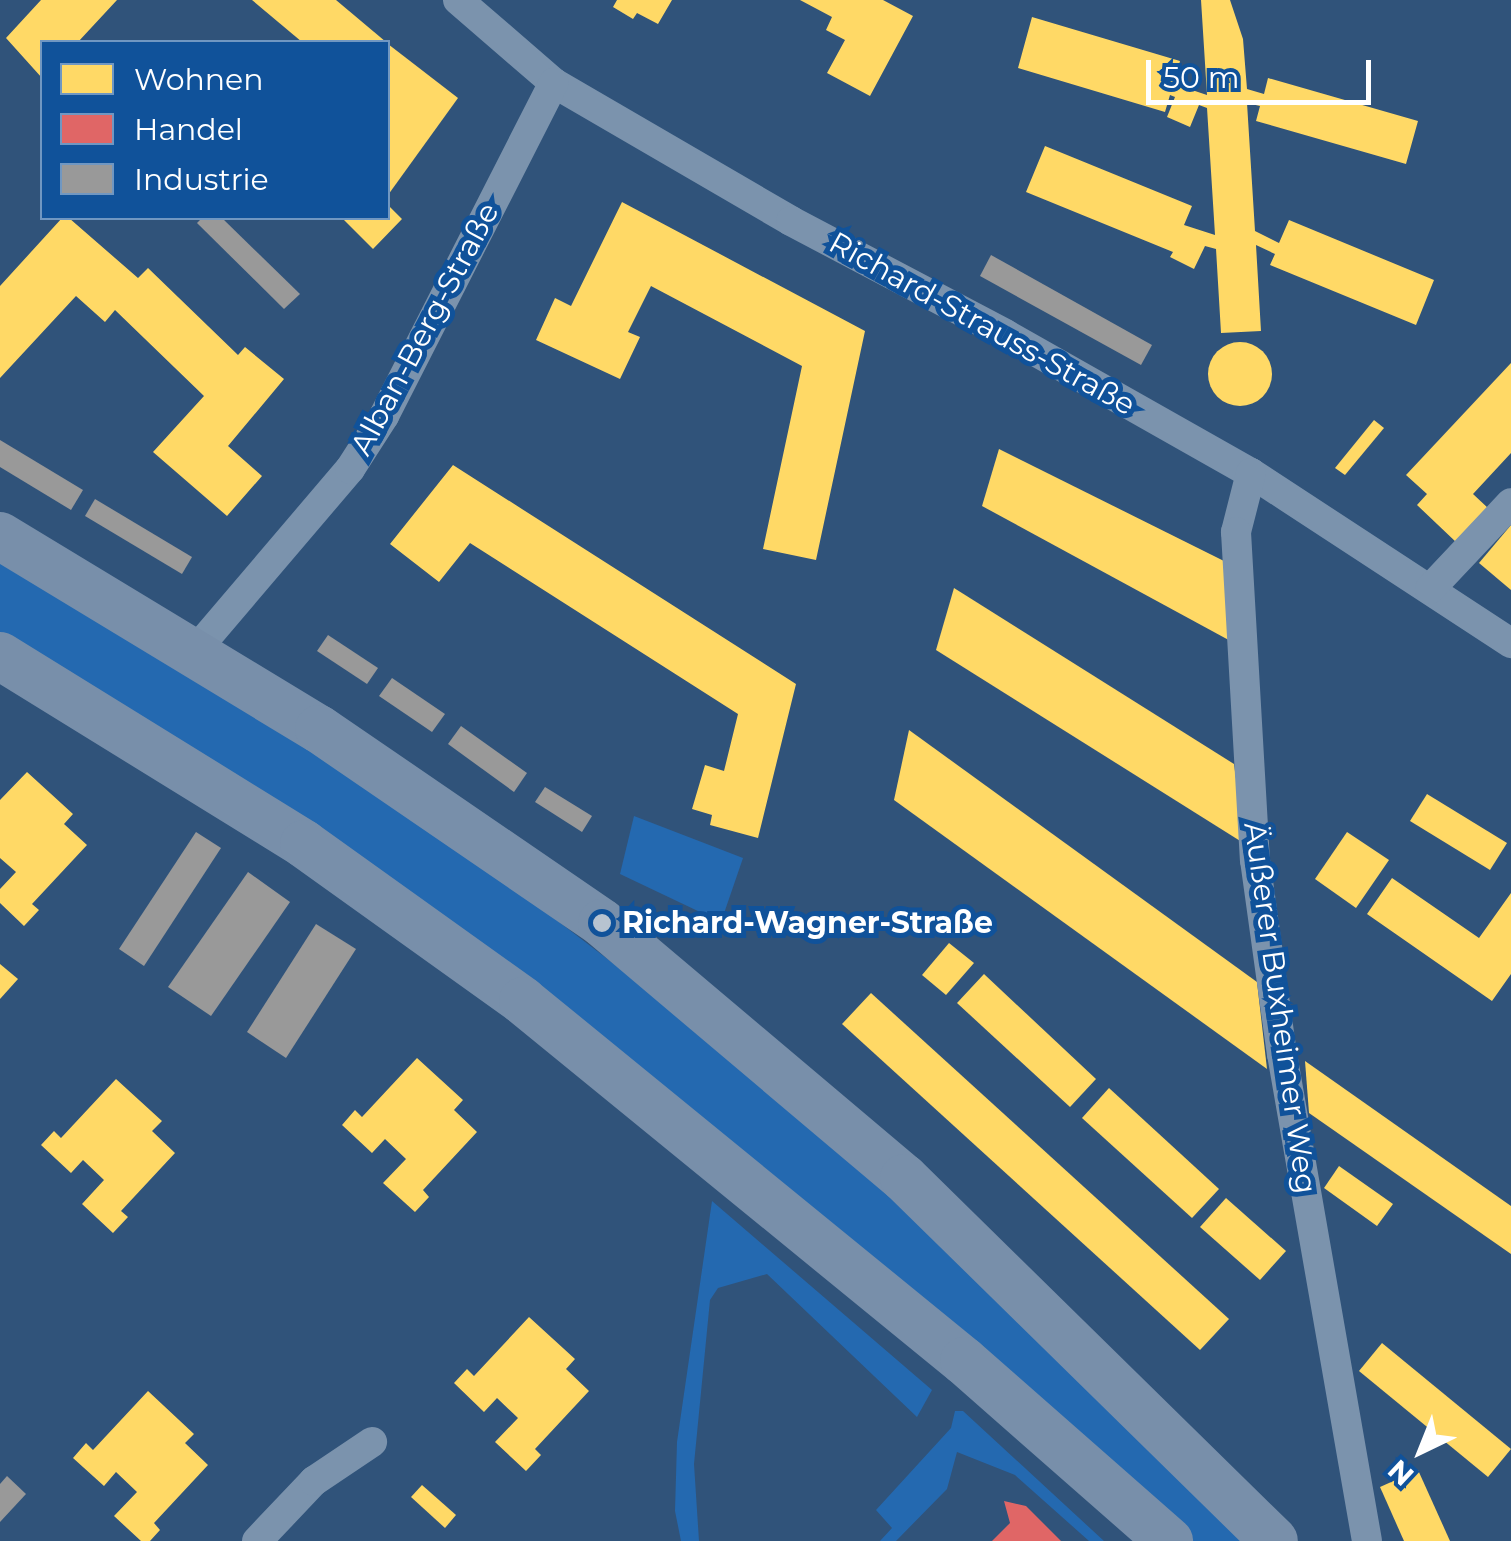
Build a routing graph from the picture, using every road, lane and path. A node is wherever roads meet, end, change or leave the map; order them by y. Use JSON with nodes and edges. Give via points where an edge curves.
{"nodes":[{"id":1,"x":458,"y":0,"type":"edge"},
{"id":2,"x":554,"y":82,"type":"junction"},
{"id":3,"x":1251,"y":472,"type":"junction"},
{"id":4,"x":1511,"y":503,"type":"edge"},
{"id":5,"x":0,"y":536,"type":"edge"},
{"id":6,"x":1430,"y":589,"type":"junction"},
{"id":7,"x":1511,"y":643,"type":"edge"},
{"id":8,"x":195,"y":651,"type":"junction"},
{"id":9,"x":0,"y":656,"type":"edge"},
{"id":10,"x":372,"y":1442,"type":"dead end"},
{"id":11,"x":257,"y":1541,"type":"edge"},
{"id":12,"x":1168,"y":1541,"type":"edge"},
{"id":13,"x":1274,"y":1541,"type":"edge"},
{"id":14,"x":1367,"y":1541,"type":"edge"}],
"edges":[{"from":1,"to":2,"type":"street","name":"Richard-Strauss-Straße"},
{"from":2,"to":3,"type":"street","name":"Richard-Strauss-Straße","via":[[791,221]]},
{"from":2,"to":8,"type":"street","name":"Alban-Berg-Straße","via":[[384,416],[340,481]]},
{"from":3,"to":6,"type":"street","name":"Richard-Strauss-Straße"},
{"from":3,"to":14,"type":"street","name":"Äußerer Buxheimer Weg","via":[[1236,532],[1254,860]]},
{"from":4,"to":6,"type":"street"},
{"from":5,"to":8,"type":"main road"},
{"from":6,"to":7,"type":"street","name":"Richard-Strauss-Straße"},
{"from":8,"to":13,"type":"main road","via":[[520,862],[697,1000],[904,1178]]},
{"from":9,"to":12,"type":"main road","via":[[304,844],[523,1001],[964,1360]]},
{"from":10,"to":11,"type":"street","via":[[314,1481]]}]}
